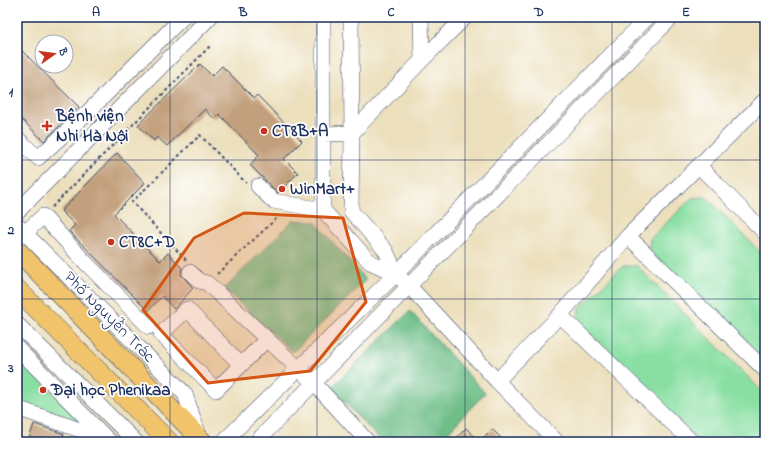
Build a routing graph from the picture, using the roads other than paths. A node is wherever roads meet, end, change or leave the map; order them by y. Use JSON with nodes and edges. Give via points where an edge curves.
{"nodes":[{"id":1,"x":182,"y":17,"type":"edge"},
{"id":2,"x":210,"y":17,"type":"edge"},
{"id":3,"x":323,"y":17,"type":"edge"},
{"id":4,"x":351,"y":17,"type":"edge"},
{"id":5,"x":421,"y":17,"type":"edge"},
{"id":6,"x":465,"y":17,"type":"edge"},
{"id":7,"x":648,"y":17,"type":"edge"},
{"id":8,"x":672,"y":17,"type":"edge"},
{"id":9,"x":422,"y":60,"type":"junction"},
{"id":10,"x":765,"y":100,"type":"edge"},
{"id":11,"x":352,"y":133,"type":"junction"},
{"id":12,"x":323,"y":134,"type":"junction"},
{"id":13,"x":17,"y":138,"type":"edge"},
{"id":14,"x":699,"y":166,"type":"junction"},
{"id":15,"x":252,"y":185,"type":"road end"},
{"id":16,"x":323,"y":210,"type":"junction"},
{"id":17,"x":17,"y":212,"type":"edge"},
{"id":18,"x":765,"y":233,"type":"edge"},
{"id":19,"x":20,"y":236,"type":"edge"},
{"id":20,"x":628,"y":236,"type":"junction"},
{"id":21,"x":86,"y":263,"type":"junction"},
{"id":22,"x":188,"y":267,"type":"road end"},
{"id":23,"x":396,"y":274,"type":"junction"},
{"id":24,"x":70,"y":277,"type":"junction"},
{"id":25,"x":409,"y":286,"type":"junction"},
{"id":26,"x":17,"y":289,"type":"edge"},
{"id":27,"x":560,"y":315,"type":"junction"},
{"id":28,"x":17,"y":324,"type":"edge"},
{"id":29,"x":149,"y":327,"type":"dead end"},
{"id":30,"x":267,"y":339,"type":"junction"},
{"id":31,"x":17,"y":348,"type":"edge"},
{"id":32,"x":241,"y":365,"type":"junction"},
{"id":33,"x":299,"y":369,"type":"junction"},
{"id":34,"x":765,"y":370,"type":"edge"},
{"id":35,"x":497,"y":381,"type":"junction"},
{"id":36,"x":314,"y":383,"type":"junction"},
{"id":37,"x":17,"y":408,"type":"edge"},
{"id":38,"x":201,"y":440,"type":"edge"},
{"id":39,"x":109,"y":442,"type":"edge"},
{"id":40,"x":136,"y":442,"type":"edge"},
{"id":41,"x":169,"y":442,"type":"edge"},
{"id":42,"x":223,"y":442,"type":"edge"},
{"id":43,"x":256,"y":442,"type":"edge"},
{"id":44,"x":368,"y":442,"type":"edge"},
{"id":45,"x":557,"y":442,"type":"edge"},
{"id":46,"x":692,"y":442,"type":"edge"}],
"edges":[{"from":1,"to":13,"type":"street","via":[[87,113],[38,158]]},
{"from":2,"to":17,"type":"street"},
{"from":3,"to":12,"type":"street"},
{"from":4,"to":11,"type":"street"},
{"from":5,"to":9,"type":"street"},
{"from":6,"to":9,"type":"street"},
{"from":7,"to":23,"type":"street"},
{"from":8,"to":25,"type":"street"},
{"from":9,"to":11,"type":"street"},
{"from":10,"to":14,"type":"street"},
{"from":11,"to":12,"type":"street"},
{"from":11,"to":23,"type":"street","via":[[351,211],[386,251]]},
{"from":12,"to":16,"type":"street"},
{"from":14,"to":18,"type":"street"},
{"from":14,"to":20,"type":"street"},
{"from":15,"to":16,"type":"street","via":[[273,201]]},
{"from":16,"to":23,"type":"street","via":[[370,262]]},
{"from":19,"to":21,"type":"street","via":[[43,216]]},
{"from":19,"to":24,"type":"street","name":"Phố Nguyễn Trác"},
{"from":19,"to":38,"type":"main road","name":"Phố Nguyễn Trác"},
{"from":20,"to":27,"type":"street"},
{"from":20,"to":34,"type":"street"},
{"from":21,"to":24,"type":"street"},
{"from":21,"to":29,"type":"street"},
{"from":22,"to":30,"type":"street","via":[[199,281],[207,283]]},
{"from":23,"to":25,"type":"street"},
{"from":23,"to":33,"type":"street"},
{"from":24,"to":38,"type":"street","name":"Phố Nguyễn Trác","via":[[185,394]]},
{"from":25,"to":35,"type":"street"},
{"from":25,"to":36,"type":"street"},
{"from":26,"to":41,"type":"main road"},
{"from":27,"to":35,"type":"street"},
{"from":27,"to":46,"type":"street"},
{"from":28,"to":40,"type":"street"},
{"from":30,"to":32,"type":"street"},
{"from":30,"to":33,"type":"street"},
{"from":31,"to":39,"type":"street"},
{"from":32,"to":32,"type":"street","via":[[187,309],[161,334],[216,390]]},
{"from":33,"to":36,"type":"street"},
{"from":33,"to":42,"type":"street"},
{"from":35,"to":45,"type":"street"},
{"from":36,"to":43,"type":"street"},
{"from":36,"to":44,"type":"street"},
{"from":37,"to":39,"type":"street"}]}
